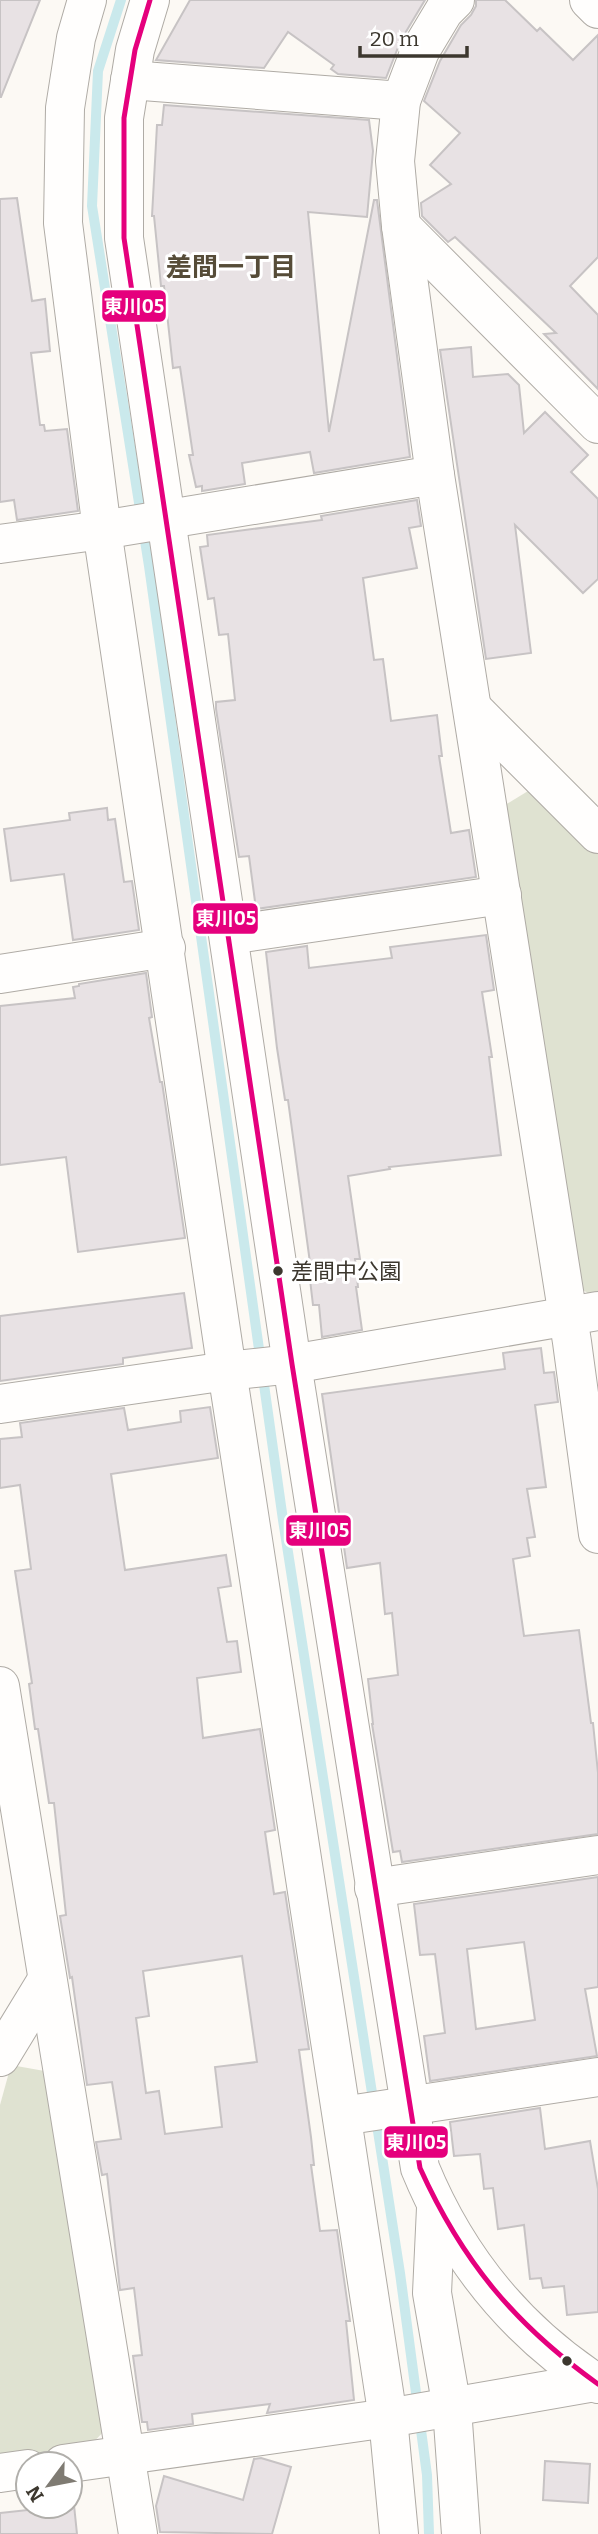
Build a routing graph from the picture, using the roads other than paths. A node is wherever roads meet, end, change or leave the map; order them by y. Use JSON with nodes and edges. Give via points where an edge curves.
{"nodes":[{"id":1,"x":87,"y":0,"type":"edge"},
{"id":2,"x":150,"y":0,"type":"edge"},
{"id":3,"x":455,"y":0,"type":"edge"},
{"id":4,"x":589,"y":0,"type":"edge"},
{"id":5,"x":598,"y":9,"type":"edge"},
{"id":6,"x":130,"y":80,"type":"junction"},
{"id":7,"x":401,"y":101,"type":"junction"},
{"id":8,"x":401,"y":226,"type":"junction"},
{"id":9,"x":598,"y":425,"type":"edge"},
{"id":10,"x":435,"y":475,"type":"junction"},
{"id":11,"x":167,"y":519,"type":"junction"},
{"id":12,"x":102,"y":530,"type":"junction"},
{"id":13,"x":0,"y":544,"type":"edge"},
{"id":14,"x":473,"y":709,"type":"junction"},
{"id":15,"x":598,"y":834,"type":"edge"},
{"id":16,"x":502,"y":895,"type":"junction"},
{"id":17,"x":229,"y":935,"type":"junction"},
{"id":18,"x":166,"y":948,"type":"junction"},
{"id":19,"x":0,"y":974,"type":"edge"},
{"id":20,"x":583,"y":1313,"type":"edge"},
{"id":21,"x":292,"y":1364,"type":"junction"},
{"id":22,"x":227,"y":1371,"type":"junction"},
{"id":23,"x":0,"y":1404,"type":"edge"},
{"id":24,"x":598,"y":1534,"type":"edge"},
{"id":25,"x":0,"y":1686,"type":"edge"},
{"id":26,"x":598,"y":1855,"type":"edge"},
{"id":27,"x":374,"y":1888,"type":"junction"},
{"id":28,"x":47,"y":1980,"type":"junction"},
{"id":29,"x":0,"y":2057,"type":"edge"},
{"id":30,"x":598,"y":2077,"type":"edge"},
{"id":31,"x":410,"y":2107,"type":"junction"},
{"id":32,"x":342,"y":2116,"type":"junction"},
{"id":33,"x":436,"y":2208,"type":"junction"},
{"id":34,"x":596,"y":2383,"type":"edge"},
{"id":35,"x":452,"y":2408,"type":"junction"},
{"id":36,"x":388,"y":2418,"type":"junction"},
{"id":37,"x":127,"y":2455,"type":"junction"},
{"id":38,"x":84,"y":2461,"type":"edge"},
{"id":39,"x":138,"y":2534,"type":"edge"},
{"id":40,"x":399,"y":2534,"type":"edge"},
{"id":41,"x":461,"y":2534,"type":"edge"}],
"edges":[{"from":1,"to":12,"type":"street","via":[[65,108],[63,223]]},
{"from":2,"to":6,"type":"street"},
{"from":3,"to":7,"type":"street","via":[[420,51]]},
{"from":4,"to":5,"type":"street"},
{"from":6,"to":7,"type":"street"},
{"from":6,"to":11,"type":"street","via":[[124,118],[124,238]]},
{"from":7,"to":8,"type":"street","via":[[395,162]]},
{"from":8,"to":9,"type":"street"},
{"from":8,"to":10,"type":"street"},
{"from":10,"to":11,"type":"street"},
{"from":10,"to":14,"type":"street"},
{"from":11,"to":12,"type":"street"},
{"from":11,"to":17,"type":"street"},
{"from":12,"to":13,"type":"street"},
{"from":12,"to":18,"type":"street"},
{"from":14,"to":15,"type":"street"},
{"from":14,"to":16,"type":"street"},
{"from":16,"to":17,"type":"street"},
{"from":16,"to":20,"type":"street"},
{"from":17,"to":21,"type":"street"},
{"from":18,"to":19,"type":"street"},
{"from":18,"to":22,"type":"street"},
{"from":20,"to":21,"type":"street"},
{"from":20,"to":24,"type":"street"},
{"from":21,"to":22,"type":"street"},
{"from":21,"to":27,"type":"street"},
{"from":22,"to":23,"type":"street"},
{"from":22,"to":32,"type":"street"},
{"from":25,"to":28,"type":"street"},
{"from":26,"to":27,"type":"street"},
{"from":27,"to":31,"type":"street"},
{"from":28,"to":29,"type":"street"},
{"from":28,"to":37,"type":"street"},
{"from":30,"to":31,"type":"street"},
{"from":31,"to":32,"type":"street"},
{"from":31,"to":33,"type":"street","via":[[420,2168]]},
{"from":32,"to":36,"type":"street"},
{"from":33,"to":34,"type":"street","via":[[457,2245],[501,2302],[543,2344]]},
{"from":33,"to":35,"type":"street","via":[[432,2293]]},
{"from":34,"to":35,"type":"street"},
{"from":35,"to":36,"type":"street"},
{"from":35,"to":41,"type":"street"},
{"from":36,"to":37,"type":"street"},
{"from":36,"to":40,"type":"street"},
{"from":37,"to":38,"type":"street"},
{"from":37,"to":39,"type":"street"}]}
